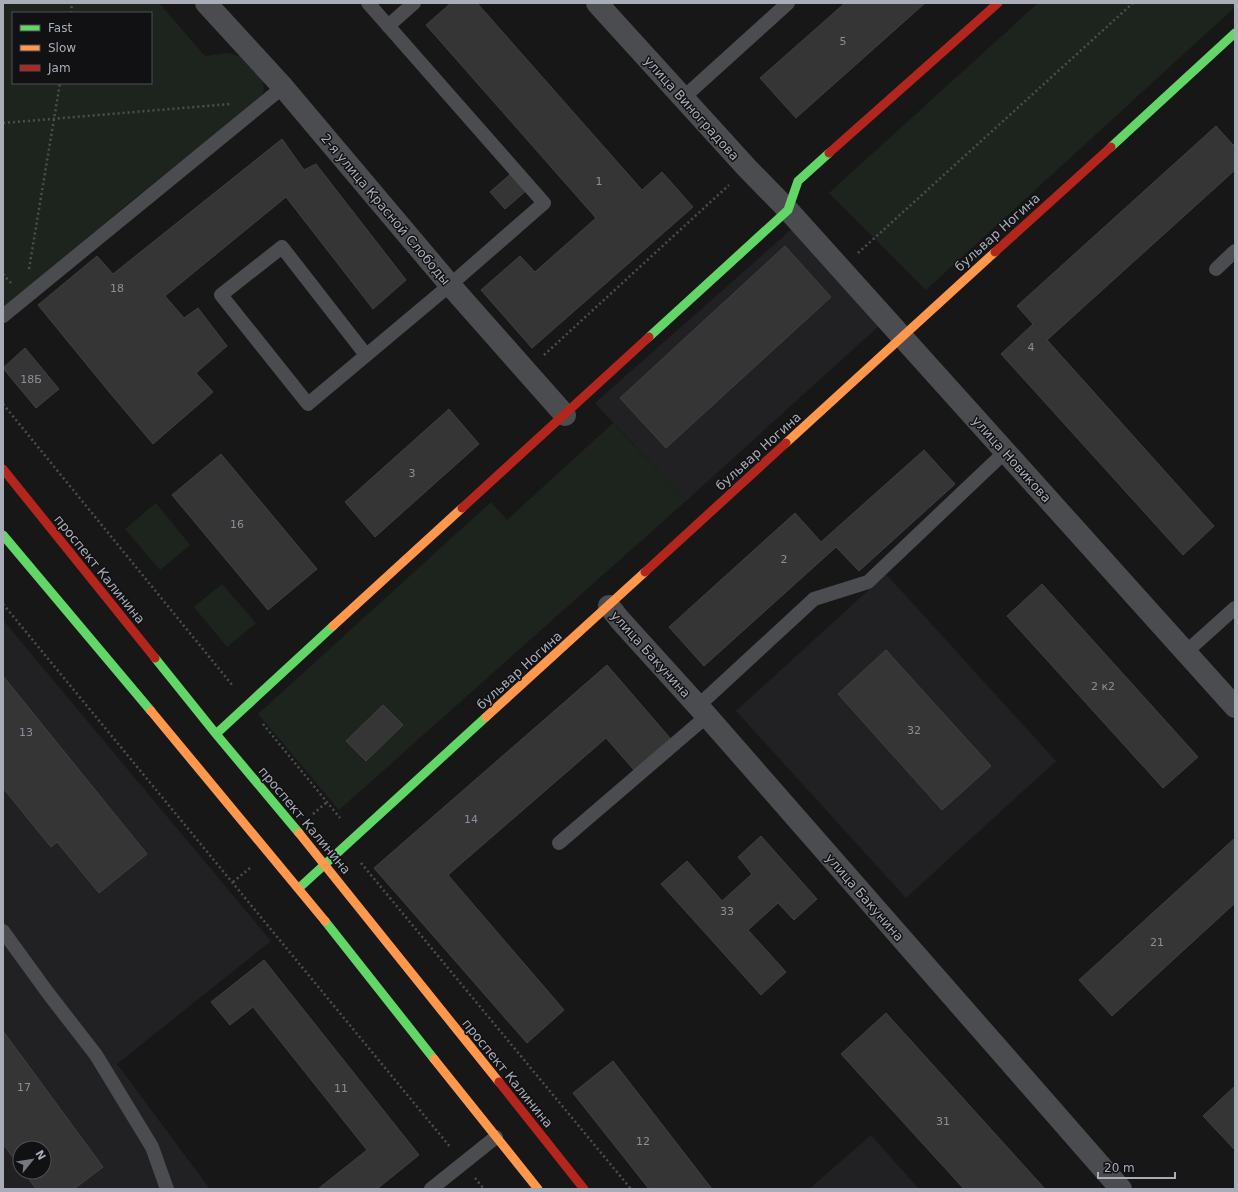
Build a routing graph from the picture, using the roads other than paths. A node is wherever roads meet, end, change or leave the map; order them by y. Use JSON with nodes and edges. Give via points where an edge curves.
{"nodes":[{"id":1,"x":206,"y":3,"type":"edge"},
{"id":2,"x":368,"y":3,"type":"edge"},
{"id":3,"x":414,"y":3,"type":"edge"},
{"id":4,"x":597,"y":3,"type":"edge"},
{"id":5,"x":788,"y":3,"type":"edge"},
{"id":6,"x":998,"y":3,"type":"edge"},
{"id":7,"x":388,"y":26,"type":"junction"},
{"id":8,"x":1235,"y":32,"type":"edge"},
{"id":9,"x":283,"y":87,"type":"junction"},
{"id":10,"x":683,"y":98,"type":"junction"},
{"id":11,"x":788,"y":210,"type":"junction"},
{"id":12,"x":1235,"y":251,"type":"edge"},
{"id":13,"x":1216,"y":269,"type":"dead end"},
{"id":14,"x":450,"y":285,"type":"junction"},
{"id":15,"x":3,"y":316,"type":"edge"},
{"id":16,"x":902,"y":337,"type":"junction"},
{"id":17,"x":366,"y":356,"type":"junction"},
{"id":18,"x":565,"y":414,"type":"junction"},
{"id":19,"x":1005,"y":452,"type":"junction"},
{"id":20,"x":3,"y":469,"type":"edge"},
{"id":21,"x":3,"y":534,"type":"edge"},
{"id":22,"x":609,"y":606,"type":"junction"},
{"id":23,"x":1235,"y":608,"type":"edge"},
{"id":24,"x":1186,"y":652,"type":"junction"},
{"id":25,"x":1235,"y":706,"type":"edge"},
{"id":26,"x":702,"y":711,"type":"junction"},
{"id":27,"x":216,"y":734,"type":"junction"},
{"id":28,"x":559,"y":843,"type":"dead end"},
{"id":29,"x":326,"y":865,"type":"junction"},
{"id":30,"x":298,"y":888,"type":"junction"},
{"id":31,"x":3,"y":931,"type":"edge"},
{"id":32,"x":496,"y":1137,"type":"junction"},
{"id":33,"x":167,"y":1189,"type":"edge"},
{"id":34,"x":431,"y":1189,"type":"edge"},
{"id":35,"x":538,"y":1189,"type":"edge"},
{"id":36,"x":584,"y":1189,"type":"edge"},
{"id":37,"x":1121,"y":1189,"type":"edge"}],
"edges":[{"from":1,"to":9,"type":"street","name":"2-я улица Красной Слободы"},
{"from":2,"to":7,"type":"lane"},
{"from":3,"to":7,"type":"lane"},
{"from":4,"to":10,"type":"street","name":"улица Виноградова"},
{"from":5,"to":10,"type":"lane"},
{"from":6,"to":11,"type":"street","via":[[798,181]]},
{"from":7,"to":14,"type":"lane","via":[[544,203]]},
{"from":8,"to":16,"type":"street","name":"бульвар Ногина"},
{"from":9,"to":14,"type":"street","name":"2-я улица Красной Слободы"},
{"from":9,"to":15,"type":"lane"},
{"from":10,"to":11,"type":"street","name":"улица Виноградова"},
{"from":11,"to":16,"type":"street","name":"улица Новикова"},
{"from":11,"to":18,"type":"street"},
{"from":12,"to":13,"type":"lane"},
{"from":14,"to":17,"type":"lane"},
{"from":14,"to":18,"type":"street","name":"2-я улица Красной Слободы"},
{"from":16,"to":19,"type":"street","name":"улица Новикова"},
{"from":16,"to":22,"type":"street","name":"бульвар Ногина"},
{"from":17,"to":17,"type":"lane","via":[[308,404],[221,294],[282,247]]},
{"from":18,"to":27,"type":"street"},
{"from":19,"to":24,"type":"street","name":"улица Новикова"},
{"from":19,"to":26,"type":"lane","via":[[868,582],[814,599]]},
{"from":20,"to":27,"type":"street","name":"проспект Калинина"},
{"from":21,"to":30,"type":"street"},
{"from":22,"to":26,"type":"street","name":"улица Бакунина"},
{"from":22,"to":29,"type":"street","name":"бульвар Ногина"},
{"from":23,"to":24,"type":"lane"},
{"from":24,"to":25,"type":"street","name":"улица Новикова"},
{"from":26,"to":28,"type":"lane"},
{"from":26,"to":37,"type":"street","name":"улица Бакунина"},
{"from":27,"to":29,"type":"street","name":"проспект Калинина"},
{"from":29,"to":30,"type":"street","name":"бульвар Ногина"},
{"from":29,"to":36,"type":"street","name":"проспект Калинина"},
{"from":30,"to":32,"type":"street"},
{"from":31,"to":33,"type":"lane","via":[[96,1055],[152,1148]]},
{"from":32,"to":34,"type":"lane"},
{"from":32,"to":35,"type":"street"}]}
